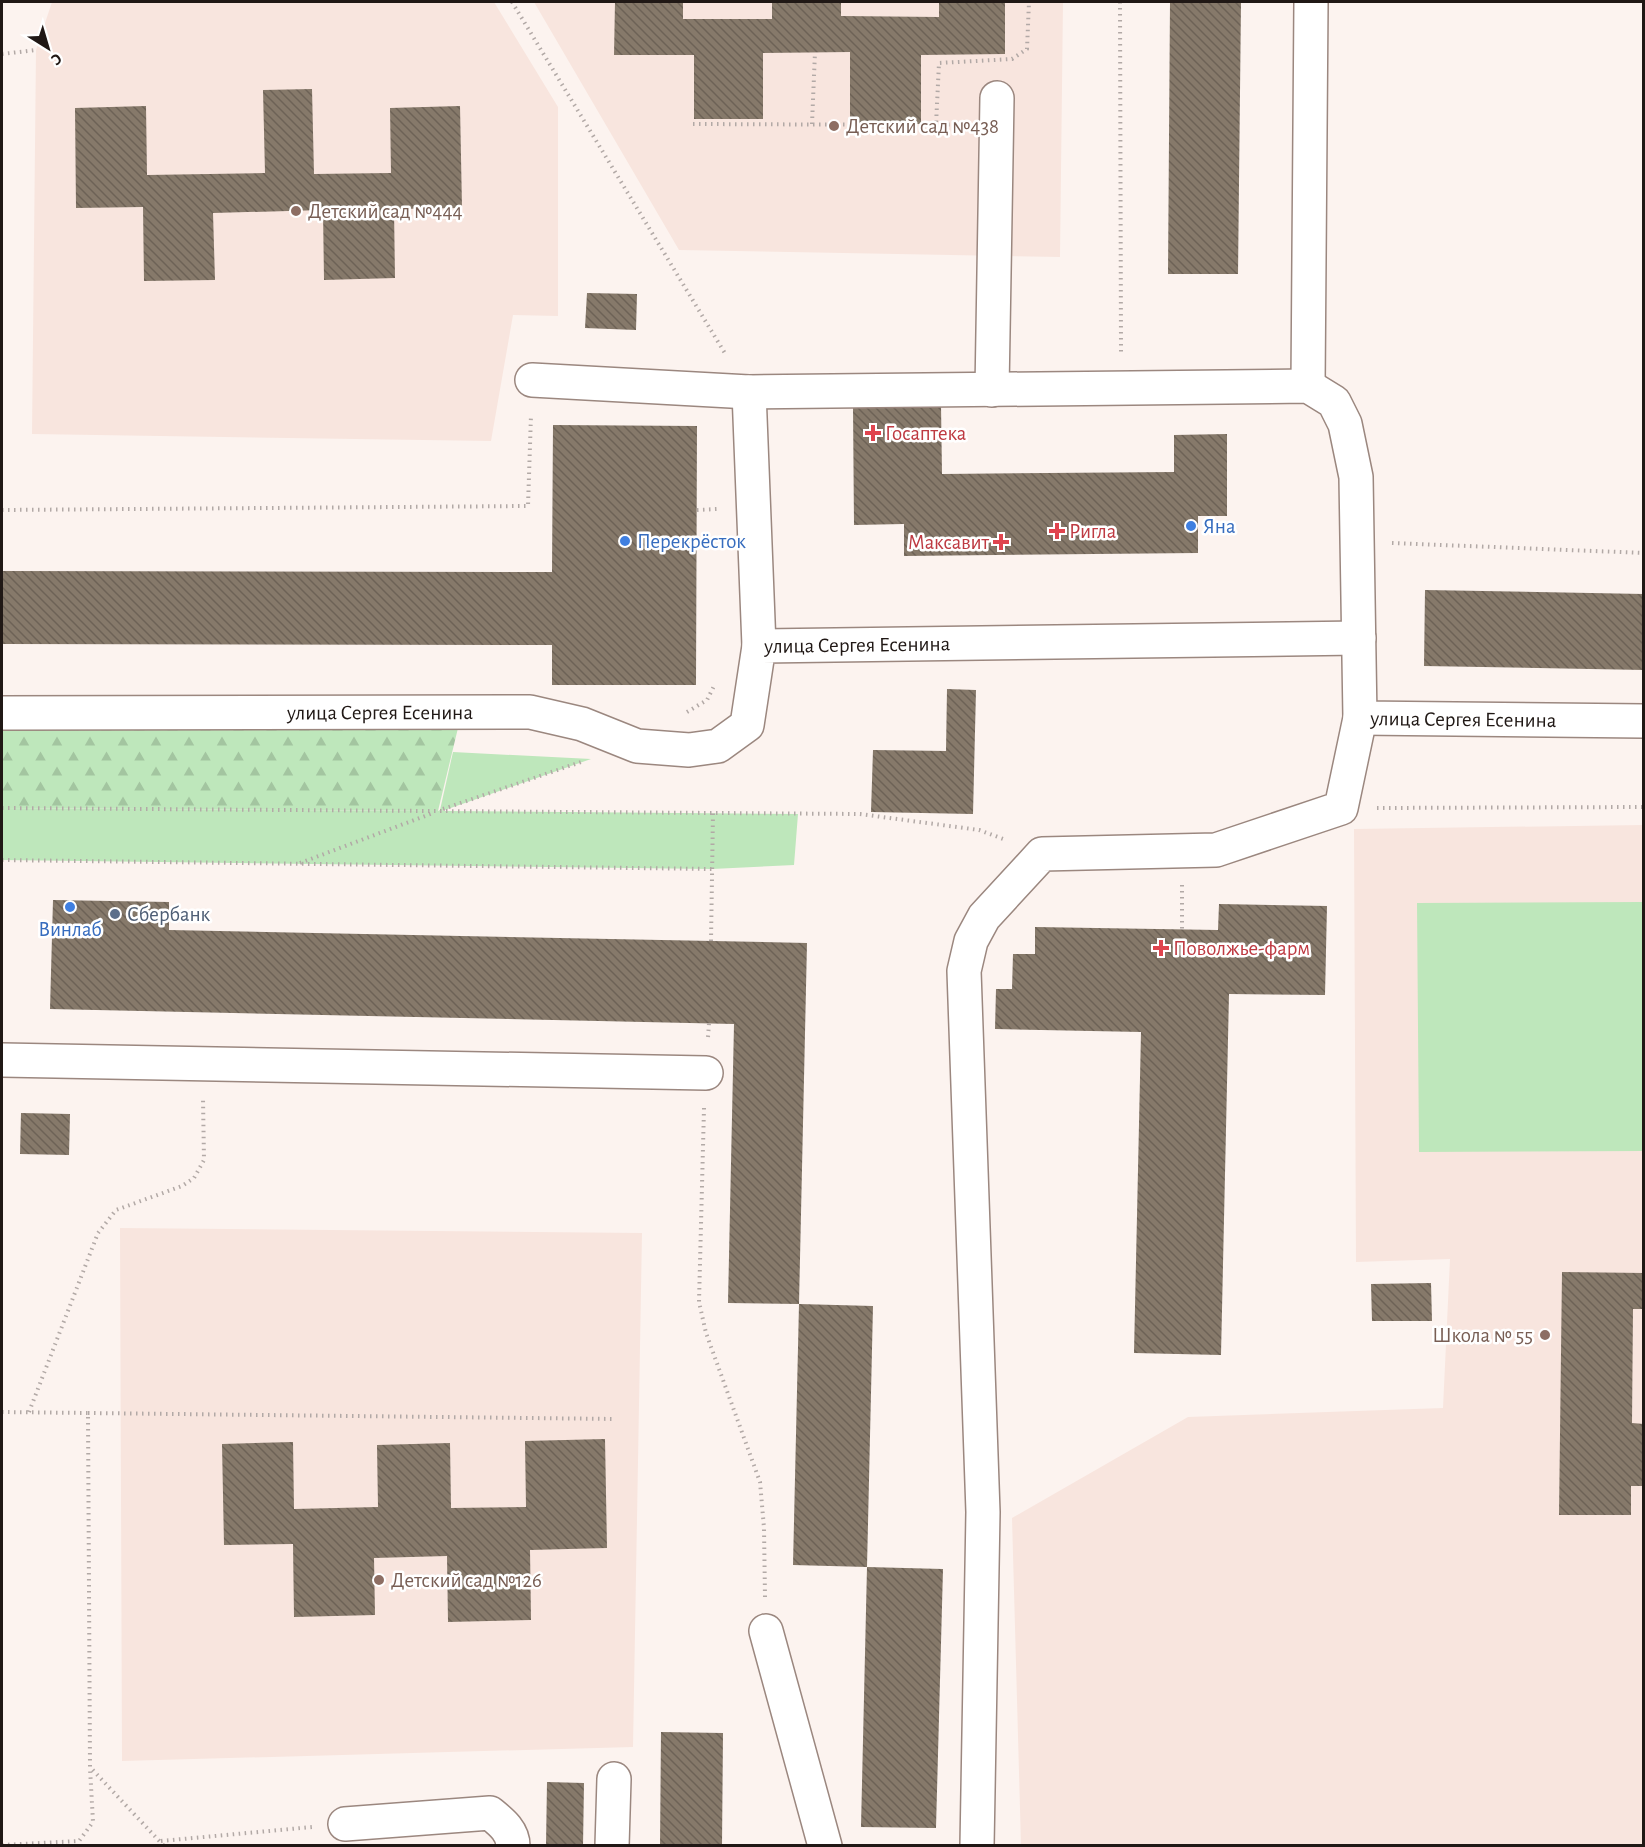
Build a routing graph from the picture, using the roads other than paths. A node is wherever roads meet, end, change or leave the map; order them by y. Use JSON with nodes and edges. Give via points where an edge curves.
{"nodes":[{"id":1,"x":1311,"y":2,"type":"edge"},
{"id":2,"x":997,"y":98,"type":"dead end"},
{"id":3,"x":532,"y":380,"type":"road end"},
{"id":4,"x":1308,"y":386,"type":"junction"},
{"id":5,"x":992,"y":390,"type":"junction"},
{"id":6,"x":749,"y":393,"type":"junction"},
{"id":7,"x":1359,"y":638,"type":"junction"},
{"id":8,"x":759,"y":646,"type":"junction"},
{"id":9,"x":2,"y":713,"type":"edge"},
{"id":10,"x":1360,"y":718,"type":"junction"},
{"id":11,"x":1644,"y":721,"type":"edge"},
{"id":12,"x":2,"y":1060,"type":"edge"},
{"id":13,"x":706,"y":1073,"type":"road end"},
{"id":14,"x":766,"y":1631,"type":"road end"},
{"id":15,"x":614,"y":1779,"type":"dead end"},
{"id":16,"x":345,"y":1824,"type":"road end"},
{"id":17,"x":513,"y":1845,"type":"edge"},
{"id":18,"x":612,"y":1845,"type":"edge"},
{"id":19,"x":825,"y":1845,"type":"edge"},
{"id":20,"x":977,"y":1845,"type":"edge"}],
"edges":[{"from":1,"to":4,"type":"lane"},
{"from":2,"to":5,"type":"lane"},
{"from":3,"to":6,"type":"lane"},
{"from":4,"to":5,"type":"lane"},
{"from":4,"to":7,"type":"lane","via":[[1334,402],[1345,424],[1356,477]]},
{"from":5,"to":6,"type":"lane"},
{"from":6,"to":8,"type":"lane"},
{"from":7,"to":8,"type":"lane","name":"улица Сергея Есенина"},
{"from":7,"to":10,"type":"lane","name":"улица Сергея Есенина"},
{"from":8,"to":9,"type":"lane","name":"улица Сергея Есенина","via":[[747,725],[718,746],[689,750],[634,744],[582,724],[530,712]]},
{"from":10,"to":11,"type":"lane","name":"улица Сергея Есенина"},
{"from":10,"to":20,"type":"lane","via":[[1341,808],[1215,850],[1042,854],[984,917],[971,941],[964,971],[983,1512]]},
{"from":12,"to":13,"type":"lane"},
{"from":14,"to":19,"type":"lane"},
{"from":15,"to":18,"type":"lane"},
{"from":16,"to":17,"type":"lane","via":[[490,1813],[504,1824]]}]}
